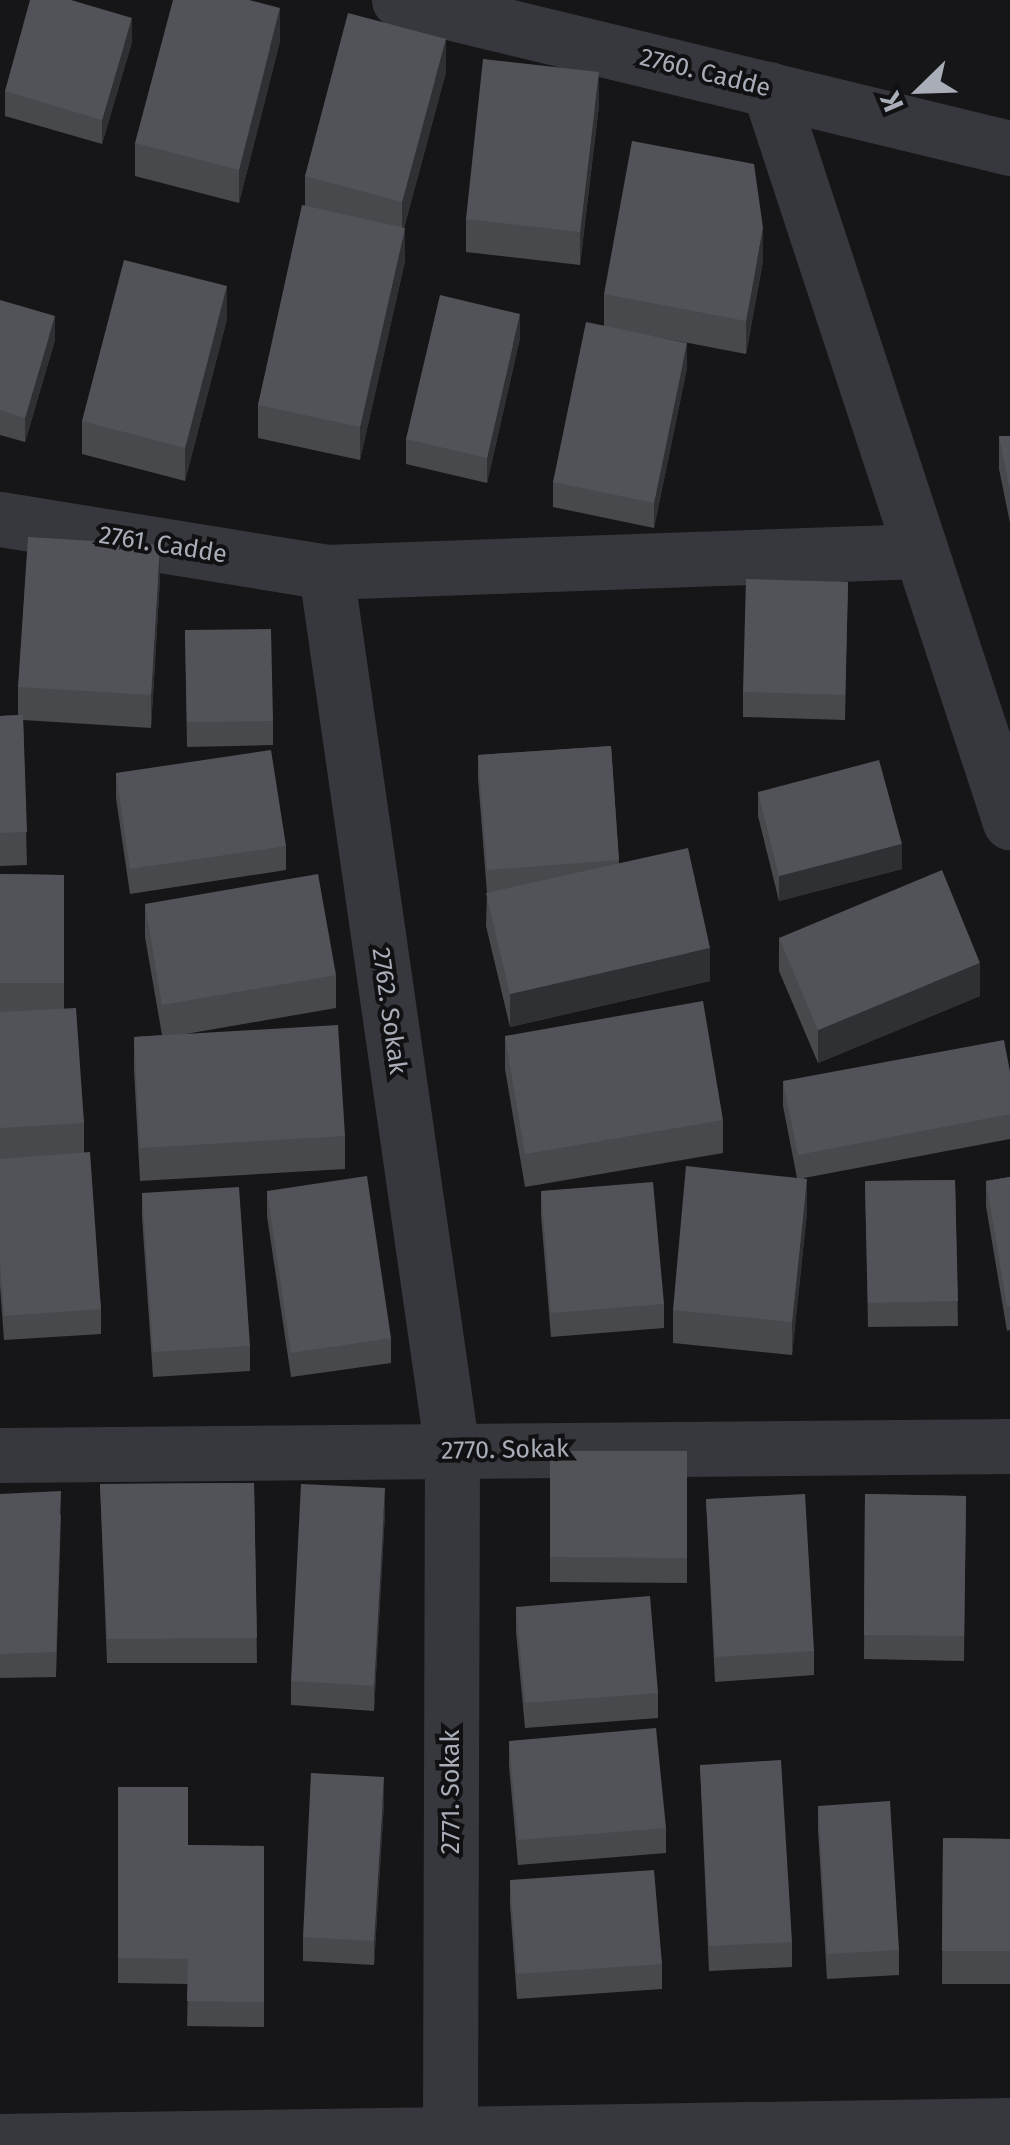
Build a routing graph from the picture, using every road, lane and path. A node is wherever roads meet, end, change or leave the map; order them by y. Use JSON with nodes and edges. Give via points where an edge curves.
{"nodes":[{"id":1,"x":400,"y":0,"type":"edge"},
{"id":2,"x":769,"y":89,"type":"junction"},
{"id":3,"x":1010,"y":148,"type":"edge"},
{"id":4,"x":0,"y":519,"type":"edge"},
{"id":5,"x":921,"y":551,"type":"junction"},
{"id":6,"x":326,"y":572,"type":"junction"},
{"id":7,"x":1010,"y":822,"type":"edge"},
{"id":8,"x":1010,"y":1446,"type":"edge"},
{"id":9,"x":452,"y":1451,"type":"junction"},
{"id":10,"x":0,"y":1456,"type":"edge"},
{"id":11,"x":1010,"y":2126,"type":"edge"},
{"id":12,"x":450,"y":2139,"type":"edge"},
{"id":13,"x":0,"y":2141,"type":"edge"}],
"edges":[{"from":1,"to":2,"type":"street","name":"2760. Cadde"},
{"from":2,"to":3,"type":"street","name":"2760. Cadde"},
{"from":2,"to":5,"type":"street"},
{"from":4,"to":6,"type":"street","name":"2761. Cadde"},
{"from":5,"to":6,"type":"street","name":"2761. Cadde"},
{"from":5,"to":7,"type":"street"},
{"from":6,"to":9,"type":"street","name":"2762. Sokak"},
{"from":8,"to":9,"type":"street","name":"2770. Sokak"},
{"from":9,"to":10,"type":"street","name":"2770. Sokak"},
{"from":9,"to":12,"type":"street","name":"2771. Sokak"},
{"from":11,"to":12,"type":"street"},
{"from":12,"to":13,"type":"street"}]}
